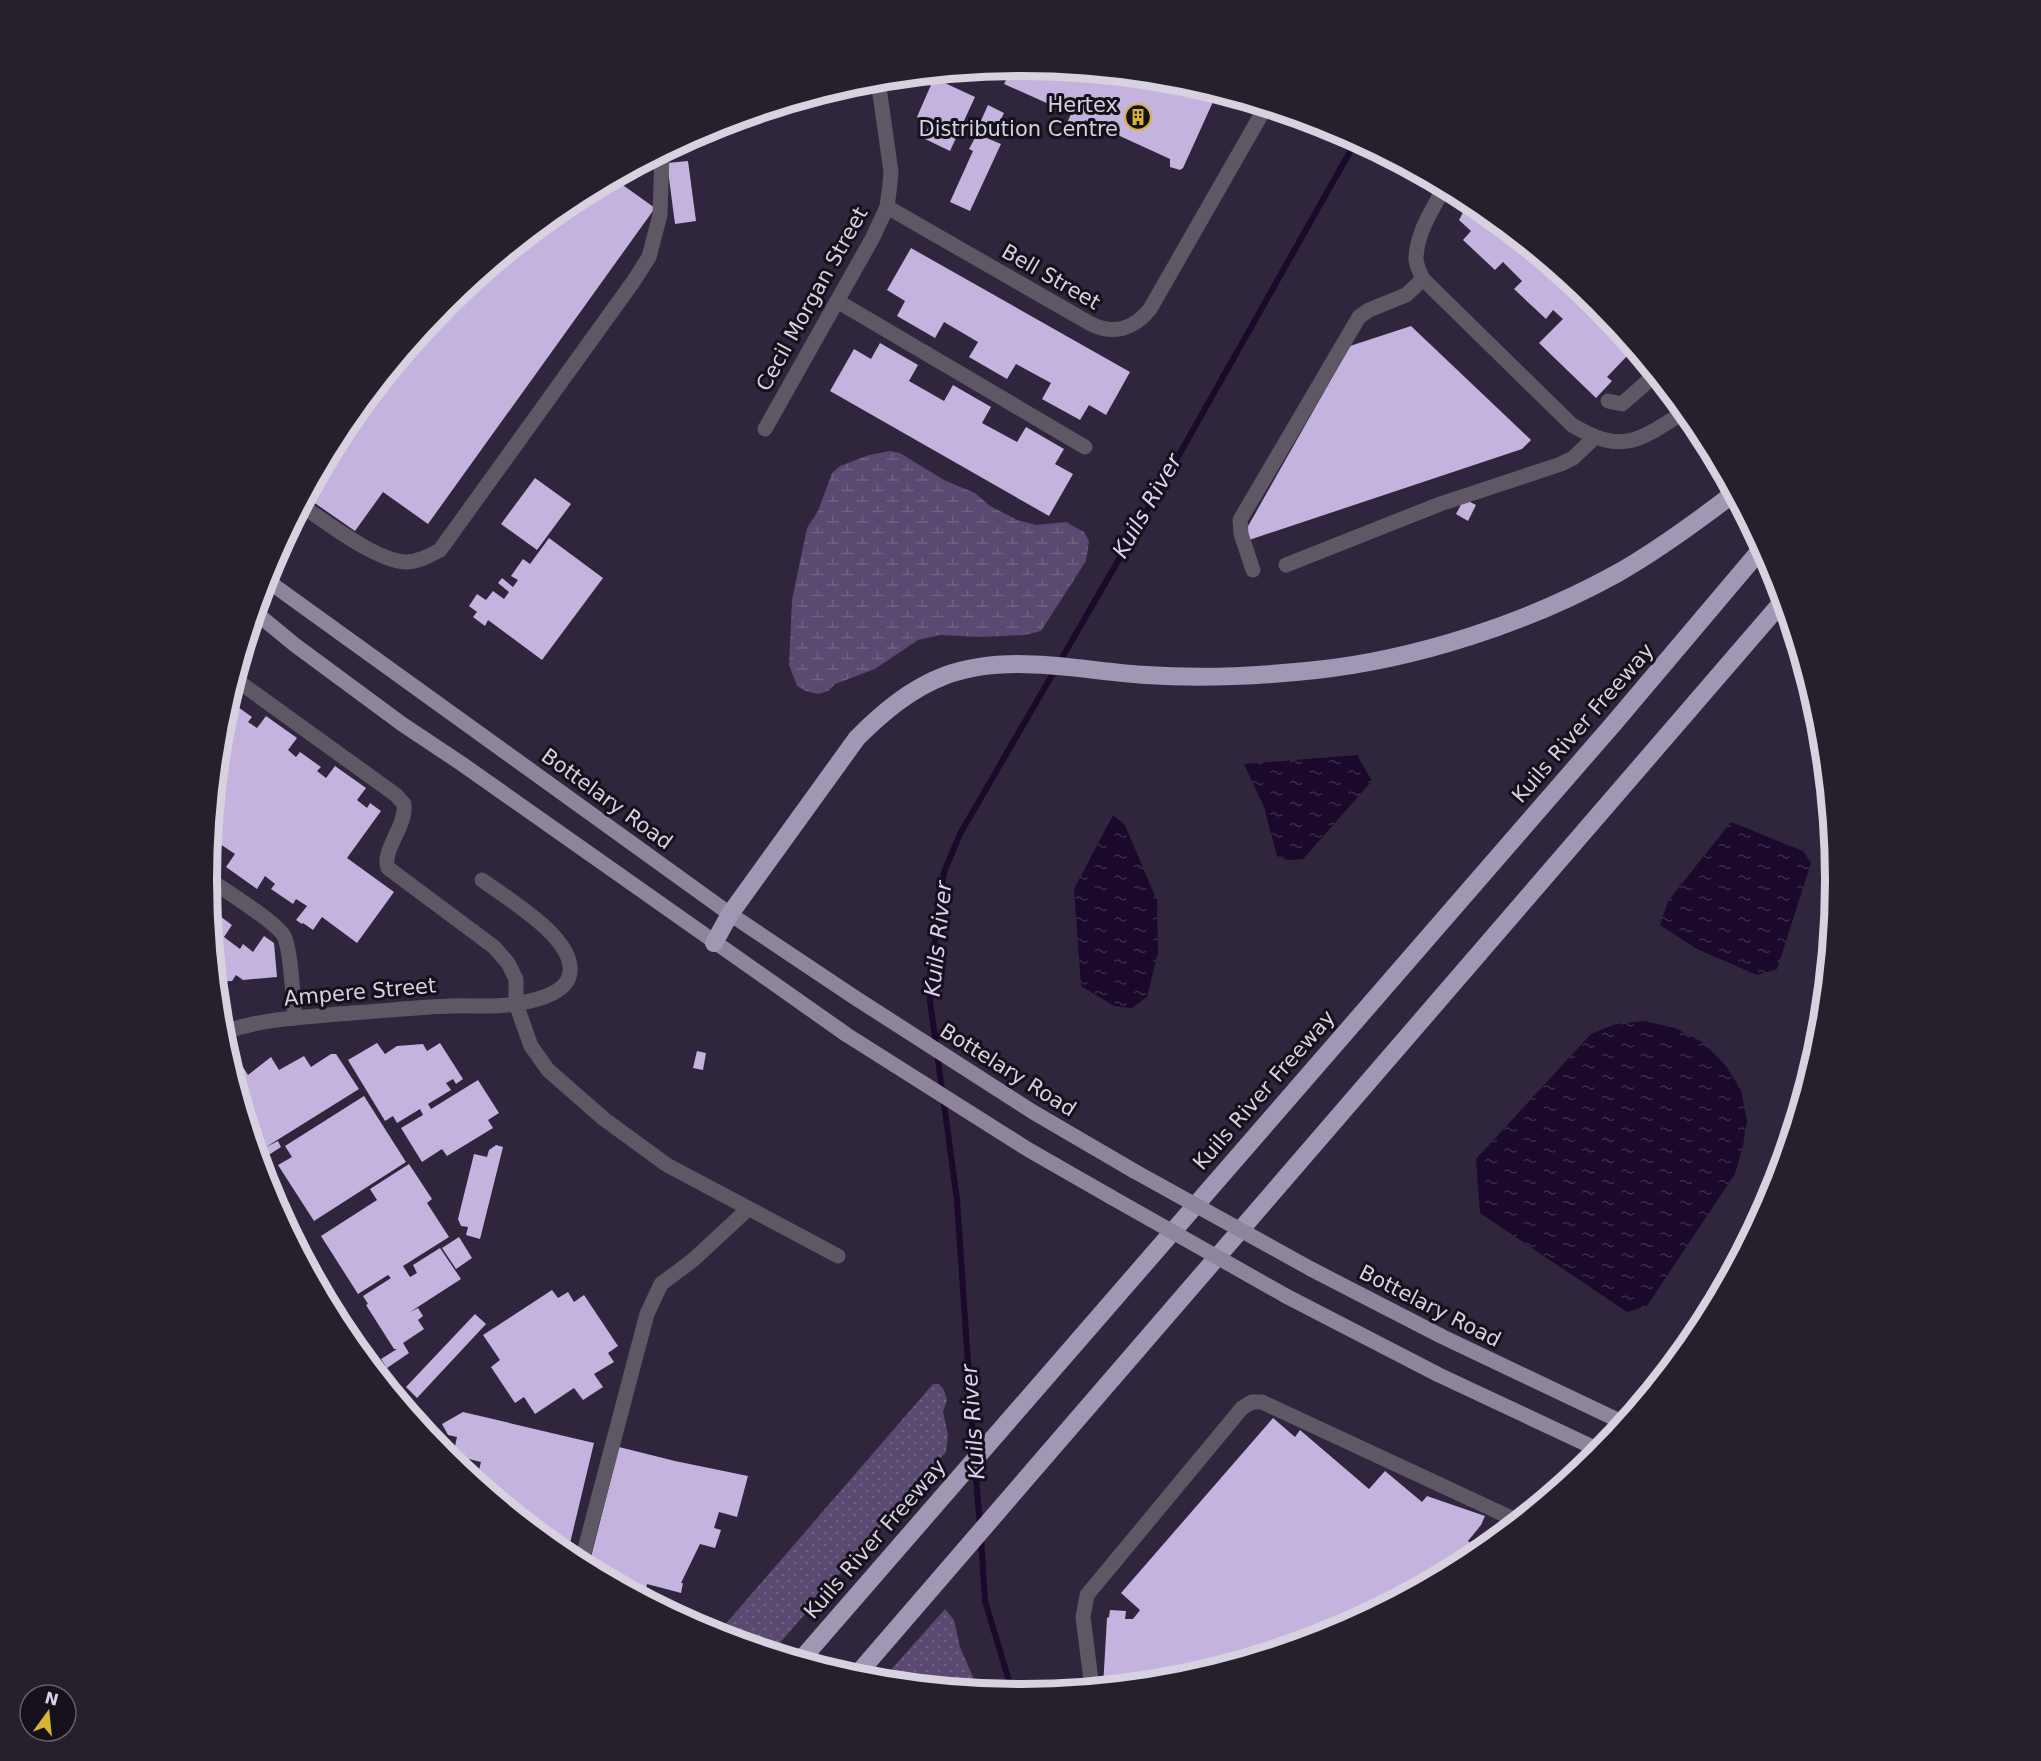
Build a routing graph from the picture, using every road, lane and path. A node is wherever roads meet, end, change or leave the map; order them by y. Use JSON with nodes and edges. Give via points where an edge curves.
{"nodes":[{"id":1,"x":879,"y":89,"type":"edge"},
{"id":2,"x":1262,"y":114,"type":"edge"},
{"id":3,"x":662,"y":161,"type":"edge"},
{"id":4,"x":1440,"y":195,"type":"edge"},
{"id":5,"x":887,"y":207,"type":"junction"},
{"id":6,"x":1423,"y":279,"type":"junction"},
{"id":7,"x":837,"y":301,"type":"junction"},
{"id":8,"x":1649,"y":380,"type":"edge"},
{"id":9,"x":1608,"y":400,"type":"dead end"},
{"id":10,"x":1676,"y":417,"type":"edge"},
{"id":11,"x":765,"y":429,"type":"dead end"},
{"id":12,"x":1594,"y":438,"type":"junction"},
{"id":13,"x":1085,"y":447,"type":"dead end"},
{"id":14,"x":1727,"y":498,"type":"edge"},
{"id":15,"x":307,"y":509,"type":"edge"},
{"id":16,"x":1755,"y":556,"type":"edge"},
{"id":17,"x":1286,"y":565,"type":"dead end"},
{"id":18,"x":1253,"y":570,"type":"dead end"},
{"id":19,"x":273,"y":585,"type":"edge"},
{"id":20,"x":1777,"y":608,"type":"edge"},
{"id":21,"x":261,"y":617,"type":"edge"},
{"id":22,"x":241,"y":684,"type":"edge"},
{"id":23,"x":482,"y":880,"type":"dead end"},
{"id":24,"x":217,"y":885,"type":"edge"},
{"id":25,"x":730,"y":914,"type":"junction"},
{"id":26,"x":714,"y":943,"type":"junction"},
{"id":27,"x":510,"y":1005,"type":"junction"},
{"id":28,"x":295,"y":1018,"type":"junction"},
{"id":29,"x":231,"y":1030,"type":"edge"},
{"id":30,"x":748,"y":1209,"type":"junction"},
{"id":31,"x":838,"y":1256,"type":"dead end"},
{"id":32,"x":1617,"y":1420,"type":"edge"},
{"id":33,"x":1591,"y":1446,"type":"edge"},
{"id":34,"x":1511,"y":1518,"type":"edge"},
{"id":35,"x":583,"y":1555,"type":"edge"},
{"id":36,"x":805,"y":1655,"type":"edge"},
{"id":37,"x":862,"y":1669,"type":"edge"},
{"id":38,"x":1091,"y":1681,"type":"edge"}],
"edges":[{"from":1,"to":5,"type":"street","name":"Cecil Morgan Street","via":[[891,172]]},
{"from":2,"to":5,"type":"street","name":"Bell Street","via":[[1150,309],[1124,329],[1107,330],[1091,324]]},
{"from":3,"to":15,"type":"street","via":[[660,215],[649,257],[440,550],[407,562],[390,560]]},
{"from":4,"to":6,"type":"street","via":[[1423,226],[1418,247],[1416,263]]},
{"from":5,"to":7,"type":"street","name":"Cecil Morgan Street"},
{"from":6,"to":12,"type":"street","via":[[1572,424]]},
{"from":6,"to":18,"type":"street","via":[[1406,295],[1359,317],[1240,520]]},
{"from":7,"to":11,"type":"street","name":"Cecil Morgan Street"},
{"from":7,"to":13,"type":"street"},
{"from":8,"to":9,"type":"street","via":[[1622,404]]},
{"from":10,"to":12,"type":"street","via":[[1630,441],[1612,443]]},
{"from":12,"to":17,"type":"street","via":[[1561,464],[1440,504]]},
{"from":14,"to":25,"type":"highway","via":[[1614,574],[1543,608],[1472,635],[1377,660],[1318,670],[1204,677],[1023,664],[967,669],[944,676],[881,714],[857,738]]},
{"from":16,"to":36,"type":"highway","name":"Kuils River Freeway"},
{"from":19,"to":25,"type":"main road","name":"Bottelary Road"},
{"from":20,"to":37,"type":"highway"},
{"from":21,"to":26,"type":"main road","via":[[402,724]]},
{"from":22,"to":27,"type":"street","via":[[404,804],[403,822],[386,857],[388,868],[501,955],[516,979]]},
{"from":23,"to":27,"type":"street","name":"Ampere Street","via":[[559,940],[568,955],[570,972],[566,985],[540,998]]},
{"from":24,"to":28,"type":"street","via":[[284,936],[289,950]]},
{"from":25,"to":26,"type":"highway"},
{"from":25,"to":32,"type":"main road","name":"Bottelary Road","bridge":true,"via":[[1033,1112],[1134,1171],[1443,1337]]},
{"from":26,"to":33,"type":"main road","bridge":true,"via":[[847,1035],[1029,1150],[1286,1296],[1439,1375]]},
{"from":27,"to":28,"type":"street","name":"Ampere Street"},
{"from":27,"to":30,"type":"street","via":[[548,1070],[604,1119],[667,1165]]},
{"from":28,"to":29,"type":"street","name":"Ampere Street"},
{"from":30,"to":31,"type":"street"},
{"from":30,"to":35,"type":"street","via":[[661,1284],[647,1314]]},
{"from":34,"to":38,"type":"street","via":[[1262,1402],[1252,1402],[1242,1408],[1087,1595],[1083,1617]]}]}
